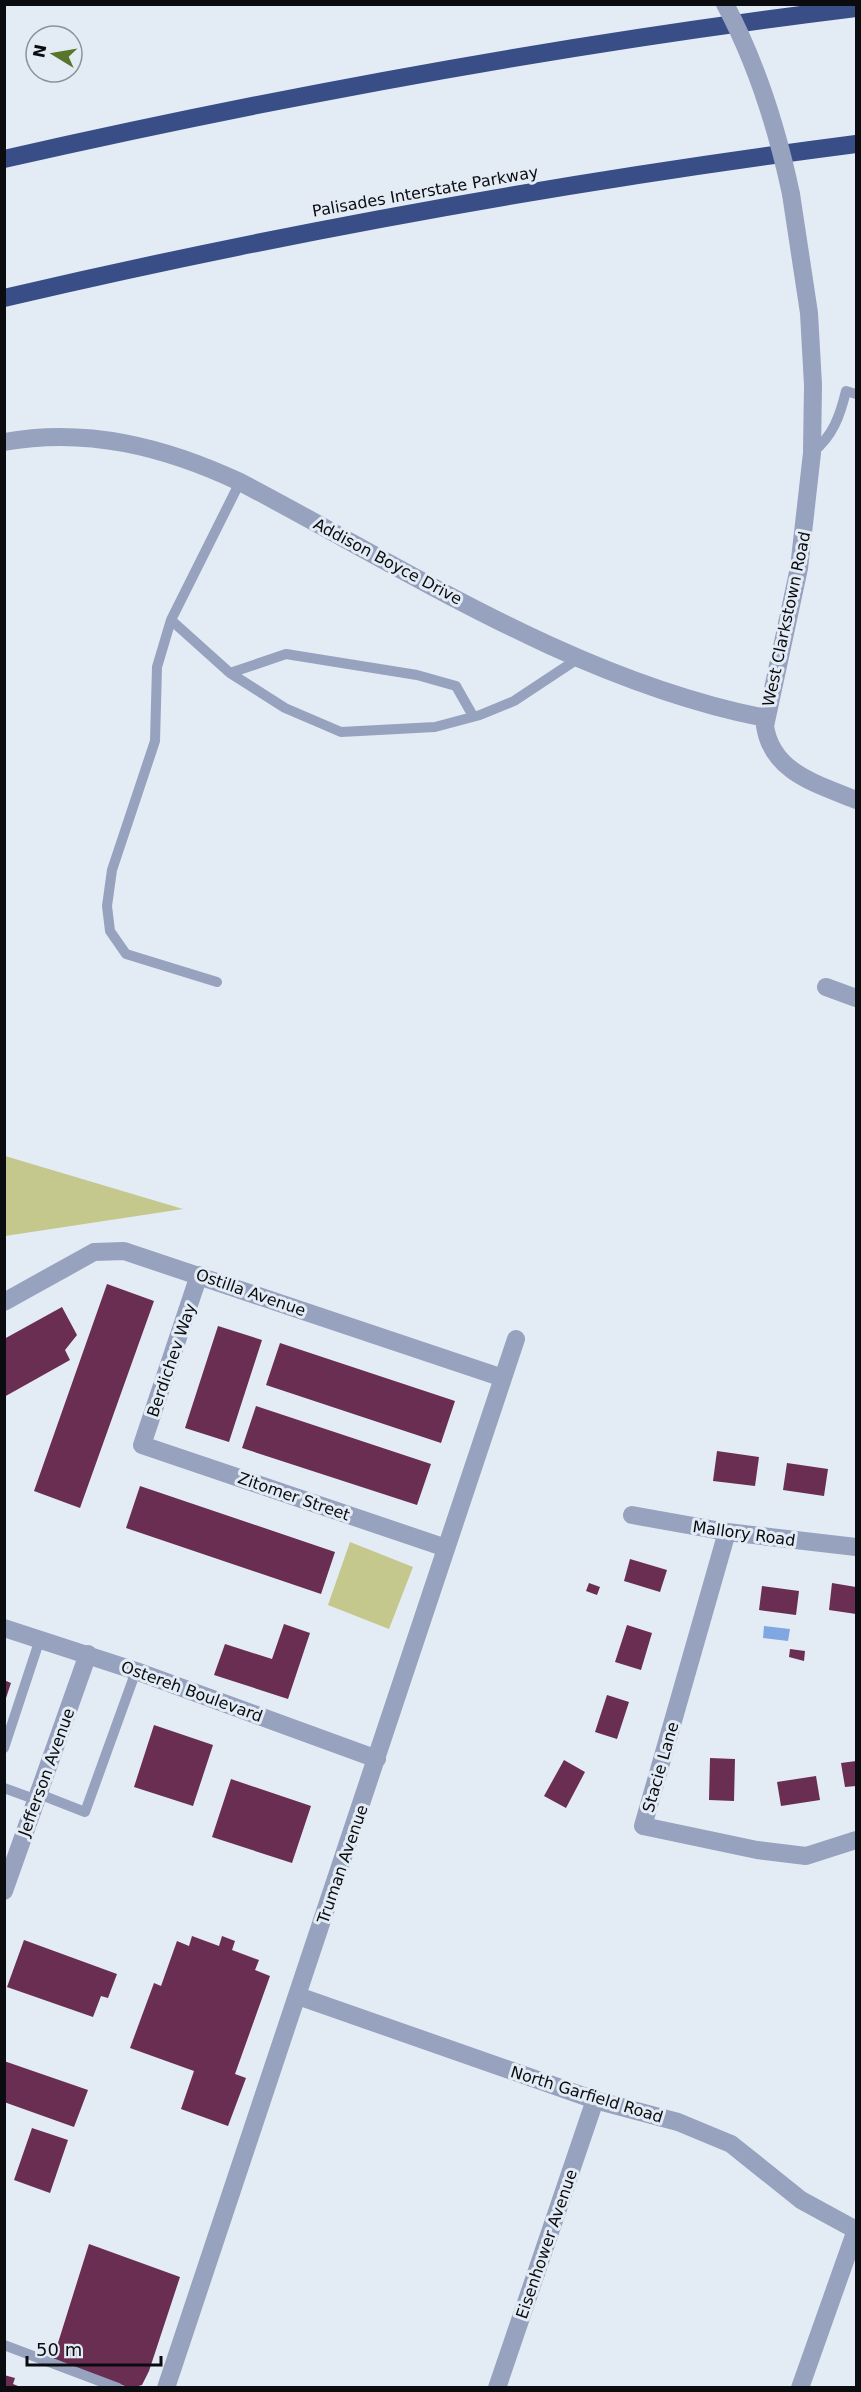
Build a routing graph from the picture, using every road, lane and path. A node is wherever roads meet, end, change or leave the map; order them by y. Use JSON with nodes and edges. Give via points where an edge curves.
{"nodes":[{"id":1,"x":725,"y":4,"type":"edge"},
{"id":2,"x":856,"y":8,"type":"edge"},
{"id":3,"x":856,"y":144,"type":"edge"},
{"id":4,"x":4,"y":159,"type":"edge"},
{"id":5,"x":4,"y":298,"type":"edge"},
{"id":6,"x":856,"y":394,"type":"edge"},
{"id":7,"x":4,"y":442,"type":"edge"},
{"id":8,"x":812,"y":453,"type":"junction"},
{"id":9,"x":240,"y":482,"type":"junction"},
{"id":10,"x":171,"y":620,"type":"junction"},
{"id":11,"x":579,"y":658,"type":"junction"},
{"id":12,"x":230,"y":673,"type":"junction"},
{"id":13,"x":473,"y":716,"type":"junction"},
{"id":14,"x":765,"y":718,"type":"junction"},
{"id":15,"x":856,"y":800,"type":"edge"},
{"id":16,"x":217,"y":982,"type":"dead end"},
{"id":17,"x":826,"y":987,"type":"dead end"},
{"id":18,"x":856,"y":996,"type":"edge"},
{"id":19,"x":200,"y":1275,"type":"junction"},
{"id":20,"x":4,"y":1302,"type":"edge"},
{"id":21,"x":516,"y":1339,"type":"dead end"},
{"id":22,"x":503,"y":1377,"type":"junction"},
{"id":23,"x":142,"y":1445,"type":"joint"},
{"id":24,"x":632,"y":1515,"type":"dead end"},
{"id":25,"x":727,"y":1532,"type":"junction"},
{"id":26,"x":856,"y":1547,"type":"edge"},
{"id":27,"x":446,"y":1548,"type":"junction"},
{"id":28,"x":4,"y":1628,"type":"edge"},
{"id":29,"x":40,"y":1639,"type":"junction"},
{"id":30,"x":88,"y":1654,"type":"junction"},
{"id":31,"x":136,"y":1671,"type":"junction"},
{"id":32,"x":4,"y":1748,"type":"edge"},
{"id":33,"x":377,"y":1759,"type":"junction"},
{"id":34,"x":4,"y":1788,"type":"edge"},
{"id":35,"x":38,"y":1797,"type":"junction"},
{"id":36,"x":856,"y":1840,"type":"edge"},
{"id":37,"x":4,"y":1891,"type":"edge"},
{"id":38,"x":298,"y":1996,"type":"junction"},
{"id":39,"x":595,"y":2100,"type":"junction"},
{"id":40,"x":856,"y":2230,"type":"edge"},
{"id":41,"x":4,"y":2345,"type":"edge"},
{"id":42,"x":118,"y":2388,"type":"edge"},
{"id":43,"x":166,"y":2388,"type":"edge"},
{"id":44,"x":497,"y":2388,"type":"edge"},
{"id":45,"x":800,"y":2388,"type":"edge"}],
"edges":[{"from":1,"to":8,"type":"street","name":"West Clarkstown Road","bridge":true,"via":[[761,84],[791,194],[809,313]]},
{"from":2,"to":4,"type":"highway","via":[[433,71],[237,108]]},
{"from":3,"to":5,"type":"highway","name":"Palisades Interstate Parkway","via":[[405,214]]},
{"from":6,"to":8,"type":"lane","via":[[846,391],[829,438]]},
{"from":7,"to":9,"type":"street","name":"Addison Boyce Drive","via":[[62,437],[132,443],[194,462]]},
{"from":8,"to":14,"type":"street","name":"West Clarkstown Road","via":[[799,568]]},
{"from":9,"to":10,"type":"lane"},
{"from":9,"to":11,"type":"street","name":"Addison Boyce Drive"},
{"from":10,"to":12,"type":"lane"},
{"from":10,"to":16,"type":"lane","via":[[157,667],[155,741],[112,870],[107,906],[110,931],[126,954]]},
{"from":11,"to":13,"type":"lane","via":[[514,701]]},
{"from":11,"to":14,"type":"street","name":"Addison Boyce Drive","via":[[680,698]]},
{"from":12,"to":13,"type":"lane","via":[[285,708],[340,732],[435,727]]},
{"from":12,"to":13,"type":"lane","via":[[286,654],[417,675],[456,686]]},
{"from":14,"to":15,"type":"street","name":"West Clarkstown Road","via":[[768,743],[781,763]]},
{"from":17,"to":18,"type":"street"},
{"from":19,"to":20,"type":"street","name":"Ostilla Avenue","via":[[124,1251],[94,1252]]},
{"from":19,"to":22,"type":"street","name":"Ostilla Avenue"},
{"from":19,"to":23,"type":"street","name":"Berdichev Way"},
{"from":21,"to":22,"type":"street","name":"Truman Avenue"},
{"from":22,"to":27,"type":"street","name":"Truman Avenue"},
{"from":23,"to":27,"type":"street","name":"Zitomer Street"},
{"from":24,"to":25,"type":"street","name":"Mallory Road"},
{"from":25,"to":26,"type":"street","name":"Mallory Road"},
{"from":25,"to":36,"type":"street","name":"Stacie Lane","via":[[643,1826],[806,1856]]},
{"from":27,"to":33,"type":"street","name":"Truman Avenue"},
{"from":28,"to":29,"type":"street","name":"Ostereh Boulevard"},
{"from":29,"to":30,"type":"street","name":"Ostereh Boulevard"},
{"from":29,"to":32,"type":"lane"},
{"from":30,"to":31,"type":"street","name":"Ostereh Boulevard"},
{"from":30,"to":35,"type":"street","name":"Jefferson Avenue"},
{"from":31,"to":33,"type":"street","name":"Ostereh Boulevard"},
{"from":31,"to":35,"type":"lane","via":[[85,1812]]},
{"from":33,"to":38,"type":"street","name":"Truman Avenue"},
{"from":34,"to":35,"type":"lane"},
{"from":35,"to":37,"type":"street","name":"Jefferson Avenue"},
{"from":38,"to":39,"type":"street","name":"North Garfield Road"},
{"from":38,"to":43,"type":"street","name":"Truman Avenue"},
{"from":39,"to":40,"type":"street","name":"North Garfield Road","via":[[678,2122],[731,2144],[801,2200]]},
{"from":39,"to":44,"type":"street","name":"Eisenhower Avenue"},
{"from":40,"to":45,"type":"street"},
{"from":41,"to":42,"type":"lane"}]}
